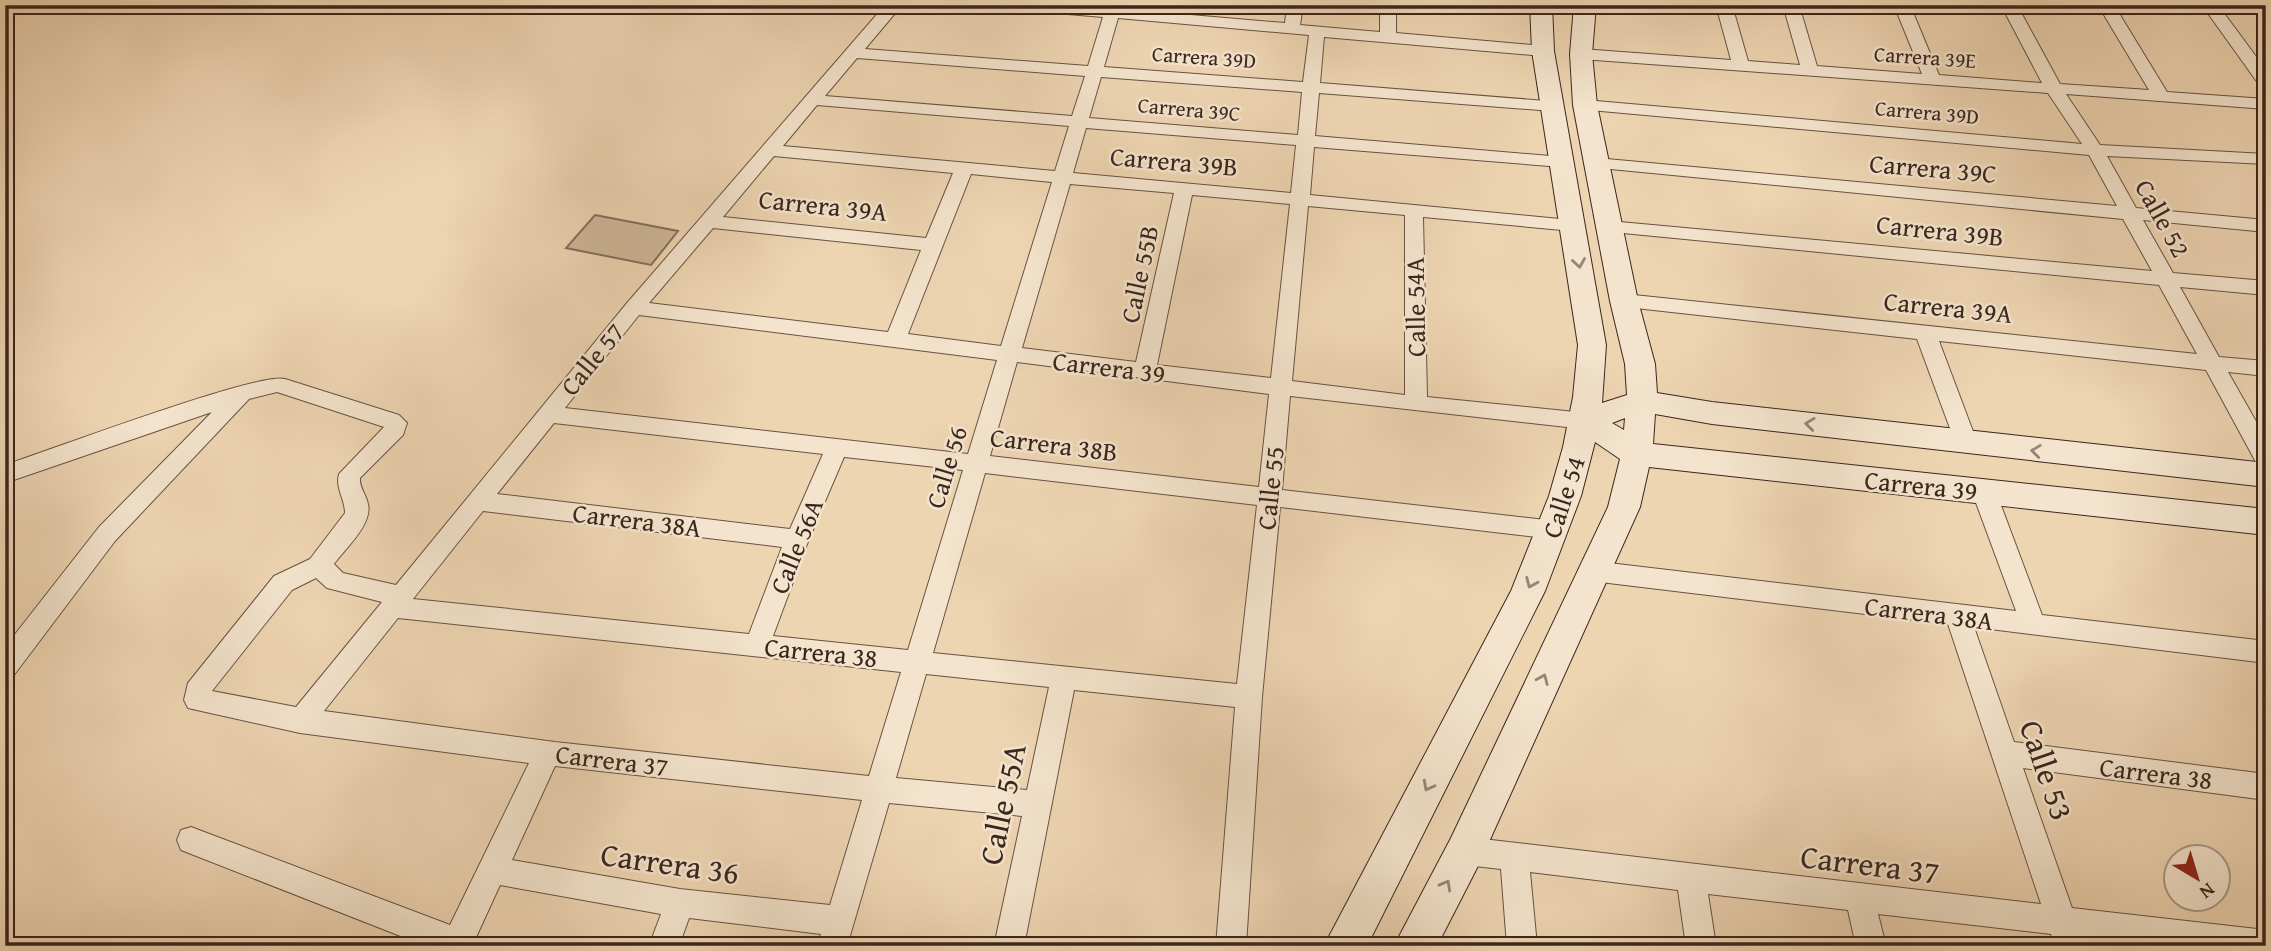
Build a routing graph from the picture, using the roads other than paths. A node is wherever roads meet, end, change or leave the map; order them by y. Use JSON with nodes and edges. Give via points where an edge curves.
{"nodes":[{"id":1,"x":894,"y":5,"type":"edge"},
{"id":2,"x":1021,"y":5,"type":"edge"},
{"id":3,"x":1295,"y":5,"type":"edge"},
{"id":4,"x":1388,"y":5,"type":"edge"},
{"id":5,"x":1541,"y":5,"type":"edge"},
{"id":6,"x":1585,"y":5,"type":"edge"},
{"id":7,"x":1724,"y":5,"type":"edge"},
{"id":8,"x":1791,"y":5,"type":"edge"},
{"id":9,"x":1902,"y":5,"type":"edge"},
{"id":10,"x":2009,"y":5,"type":"edge"},
{"id":11,"x":2106,"y":5,"type":"edge"},
{"id":12,"x":2210,"y":5,"type":"edge"},
{"id":13,"x":2252,"y":5,"type":"edge"},
{"id":14,"x":2266,"y":6,"type":"edge"},
{"id":15,"x":1113,"y":9,"type":"edge"},
{"id":16,"x":1208,"y":13,"type":"edge"},
{"id":17,"x":1292,"y":29,"type":"junction"},
{"id":18,"x":1317,"y":31,"type":"junction"},
{"id":19,"x":1388,"y":37,"type":"junction"},
{"id":20,"x":2240,"y":47,"type":"junction"},
{"id":21,"x":2266,"y":49,"type":"edge"},
{"id":22,"x":1543,"y":51,"type":"junction"},
{"id":23,"x":853,"y":53,"type":"junction"},
{"id":24,"x":1581,"y":54,"type":"junction"},
{"id":25,"x":1741,"y":66,"type":"junction"},
{"id":26,"x":1810,"y":70,"type":"junction"},
{"id":27,"x":1095,"y":71,"type":"junction"},
{"id":28,"x":1933,"y":80,"type":"junction"},
{"id":29,"x":2266,"y":82,"type":"edge"},
{"id":30,"x":1311,"y":88,"type":"junction"},
{"id":31,"x":2054,"y":89,"type":"junction"},
{"id":32,"x":2161,"y":96,"type":"junction"},
{"id":33,"x":813,"y":100,"type":"junction"},
{"id":34,"x":2266,"y":104,"type":"edge"},
{"id":35,"x":1586,"y":105,"type":"junction"},
{"id":36,"x":1553,"y":106,"type":"junction"},
{"id":37,"x":1079,"y":123,"type":"junction"},
{"id":38,"x":1306,"y":142,"type":"junction"},
{"id":39,"x":770,"y":150,"type":"junction"},
{"id":40,"x":2095,"y":150,"type":"junction"},
{"id":41,"x":2266,"y":159,"type":"edge"},
{"id":42,"x":1562,"y":162,"type":"junction"},
{"id":43,"x":1596,"y":163,"type":"junction"},
{"id":44,"x":964,"y":168,"type":"junction"},
{"id":45,"x":1063,"y":177,"type":"junction"},
{"id":46,"x":1184,"y":189,"type":"junction"},
{"id":47,"x":1300,"y":200,"type":"junction"},
{"id":48,"x":1414,"y":210,"type":"junction"},
{"id":49,"x":2129,"y":213,"type":"junction"},
{"id":50,"x":708,"y":221,"type":"junction"},
{"id":51,"x":1573,"y":225,"type":"junction"},
{"id":52,"x":2266,"y":226,"type":"edge"},
{"id":53,"x":1609,"y":227,"type":"junction"},
{"id":54,"x":932,"y":245,"type":"junction"},
{"id":55,"x":2166,"y":278,"type":"junction"},
{"id":56,"x":2266,"y":288,"type":"edge"},
{"id":57,"x":1624,"y":301,"type":"junction"},
{"id":58,"x":634,"y":308,"type":"junction"},
{"id":59,"x":1925,"y":333,"type":"junction"},
{"id":60,"x":895,"y":340,"type":"junction"},
{"id":61,"x":1009,"y":355,"type":"junction"},
{"id":62,"x":1640,"y":364,"type":"junction"},
{"id":63,"x":2213,"y":364,"type":"junction"},
{"id":64,"x":2266,"y":369,"type":"edge"},
{"id":65,"x":1145,"y":371,"type":"junction"},
{"id":66,"x":1281,"y":388,"type":"junction"},
{"id":67,"x":242,"y":393,"type":"junction"},
{"id":68,"x":1641,"y":401,"type":"junction"},
{"id":69,"x":1416,"y":404,"type":"junction"},
{"id":70,"x":1712,"y":413,"type":"junction"},
{"id":71,"x":548,"y":414,"type":"junction"},
{"id":72,"x":1585,"y":421,"type":"junction"},
{"id":73,"x":1966,"y":442,"type":"junction"},
{"id":74,"x":837,"y":447,"type":"junction"},
{"id":75,"x":1637,"y":454,"type":"junction"},
{"id":76,"x":2090,"y":457,"type":"junction"},
{"id":77,"x":2266,"y":460,"type":"edge"},
{"id":78,"x":1703,"y":461,"type":"junction"},
{"id":79,"x":977,"y":463,"type":"junction"},
{"id":80,"x":2201,"y":469,"type":"junction"},
{"id":81,"x":5,"y":474,"type":"edge"},
{"id":82,"x":2266,"y":475,"type":"edge"},
{"id":83,"x":1984,"y":492,"type":"junction"},
{"id":84,"x":1269,"y":497,"type":"junction"},
{"id":85,"x":477,"y":501,"type":"junction"},
{"id":86,"x":2108,"y":504,"type":"junction"},
{"id":87,"x":1624,"y":507,"type":"junction"},
{"id":88,"x":2217,"y":517,"type":"junction"},
{"id":89,"x":2266,"y":522,"type":"edge"},
{"id":90,"x":1554,"y":530,"type":"junction"},
{"id":91,"x":797,"y":539,"type":"junction"},
{"id":92,"x":319,"y":566,"type":"junction"},
{"id":93,"x":1592,"y":571,"type":"junction"},
{"id":94,"x":396,"y":601,"type":"junction"},
{"id":95,"x":1958,"y":617,"type":"junction"},
{"id":96,"x":2034,"y":626,"type":"junction"},
{"id":97,"x":757,"y":646,"type":"junction"},
{"id":98,"x":2266,"y":652,"type":"edge"},
{"id":99,"x":917,"y":662,"type":"junction"},
{"id":100,"x":5,"y":667,"type":"edge"},
{"id":101,"x":1064,"y":677,"type":"junction"},
{"id":102,"x":1249,"y":697,"type":"junction"},
{"id":103,"x":300,"y":721,"type":"junction"},
{"id":104,"x":548,"y":753,"type":"junction"},
{"id":105,"x":2004,"y":753,"type":"junction"},
{"id":106,"x":2266,"y":787,"type":"edge"},
{"id":107,"x":878,"y":791,"type":"junction"},
{"id":108,"x":1038,"y":804,"type":"junction"},
{"id":109,"x":191,"y":840,"type":"dead end"},
{"id":110,"x":1465,"y":851,"type":"junction"},
{"id":111,"x":1514,"y":857,"type":"junction"},
{"id":112,"x":491,"y":870,"type":"junction"},
{"id":113,"x":1690,"y":878,"type":"junction"},
{"id":114,"x":1860,"y":898,"type":"junction"},
{"id":115,"x":680,"y":903,"type":"junction"},
{"id":116,"x":836,"y":933,"type":"edge"},
{"id":117,"x":2066,"y":934,"type":"edge"},
{"id":118,"x":456,"y":944,"type":"edge"},
{"id":119,"x":2266,"y":945,"type":"edge"},
{"id":120,"x":664,"y":946,"type":"edge"},
{"id":121,"x":1009,"y":946,"type":"edge"},
{"id":122,"x":1231,"y":946,"type":"edge"},
{"id":123,"x":1345,"y":946,"type":"edge"},
{"id":124,"x":1415,"y":946,"type":"edge"},
{"id":125,"x":1522,"y":946,"type":"edge"},
{"id":126,"x":1701,"y":946,"type":"edge"},
{"id":127,"x":1871,"y":946,"type":"edge"}],
"edges":[{"from":1,"to":23,"type":"street","name":"Calle 57"},
{"from":2,"to":15,"type":"street"},
{"from":3,"to":17,"type":"street"},
{"from":4,"to":19,"type":"street"},
{"from":5,"to":22,"type":"main road","name":"Calle 54"},
{"from":6,"to":24,"type":"main road","name":"Calle 54"},
{"from":7,"to":25,"type":"street"},
{"from":8,"to":26,"type":"street"},
{"from":9,"to":28,"type":"street"},
{"from":10,"to":31,"type":"street","name":"Calle 52"},
{"from":11,"to":32,"type":"street"},
{"from":12,"to":20,"type":"street"},
{"from":13,"to":14,"type":"street"},
{"from":15,"to":16,"type":"street"},
{"from":15,"to":27,"type":"street","name":"Calle 56"},
{"from":16,"to":17,"type":"street"},
{"from":17,"to":18,"type":"street"},
{"from":18,"to":19,"type":"street"},
{"from":18,"to":30,"type":"street","name":"Calle 55"},
{"from":19,"to":22,"type":"street"},
{"from":20,"to":21,"type":"street"},
{"from":20,"to":29,"type":"street"},
{"from":22,"to":36,"type":"main road","name":"Calle 54"},
{"from":23,"to":27,"type":"street","name":"Carrera 39D"},
{"from":23,"to":33,"type":"street","name":"Calle 57"},
{"from":24,"to":25,"type":"street","name":"Carrera 39E"},
{"from":24,"to":35,"type":"main road","name":"Calle 54"},
{"from":25,"to":26,"type":"street","name":"Carrera 39E"},
{"from":26,"to":28,"type":"street","name":"Carrera 39E"},
{"from":27,"to":30,"type":"street","name":"Carrera 39D"},
{"from":27,"to":37,"type":"street","name":"Calle 56"},
{"from":28,"to":31,"type":"street","name":"Carrera 39E"},
{"from":30,"to":36,"type":"street","name":"Carrera 39D"},
{"from":30,"to":38,"type":"street","name":"Calle 55"},
{"from":31,"to":32,"type":"street","name":"Carrera 39E"},
{"from":31,"to":40,"type":"street","name":"Calle 52"},
{"from":32,"to":34,"type":"street","name":"Carrera 39E"},
{"from":33,"to":37,"type":"street","name":"Carrera 39C"},
{"from":33,"to":39,"type":"street","name":"Calle 57"},
{"from":35,"to":40,"type":"street","name":"Carrera 39D"},
{"from":35,"to":43,"type":"main road","name":"Calle 54"},
{"from":36,"to":42,"type":"main road","name":"Calle 54"},
{"from":37,"to":38,"type":"street","name":"Carrera 39C"},
{"from":37,"to":45,"type":"street","name":"Calle 56"},
{"from":38,"to":42,"type":"street","name":"Carrera 39C"},
{"from":38,"to":47,"type":"street","name":"Calle 55"},
{"from":39,"to":44,"type":"street","name":"Carrera 39B"},
{"from":39,"to":50,"type":"street","name":"Calle 57"},
{"from":40,"to":41,"type":"street","name":"Carrera 39D"},
{"from":40,"to":49,"type":"street","name":"Calle 52"},
{"from":42,"to":51,"type":"main road","name":"Calle 54"},
{"from":43,"to":49,"type":"street","name":"Carrera 39C"},
{"from":43,"to":53,"type":"main road","name":"Calle 54"},
{"from":44,"to":45,"type":"street","name":"Carrera 39B"},
{"from":44,"to":54,"type":"street"},
{"from":45,"to":46,"type":"street","name":"Carrera 39B"},
{"from":45,"to":61,"type":"street","name":"Calle 56"},
{"from":46,"to":47,"type":"street","name":"Carrera 39B"},
{"from":46,"to":65,"type":"street","name":"Calle 55B"},
{"from":47,"to":48,"type":"street","name":"Carrera 39B"},
{"from":47,"to":66,"type":"street","name":"Calle 55"},
{"from":48,"to":51,"type":"street","name":"Carrera 39B"},
{"from":48,"to":69,"type":"street","name":"Calle 54A"},
{"from":49,"to":52,"type":"street","name":"Carrera 39C"},
{"from":49,"to":55,"type":"street","name":"Calle 52"},
{"from":50,"to":54,"type":"street","name":"Carrera 39A"},
{"from":50,"to":58,"type":"street","name":"Calle 57"},
{"from":51,"to":72,"type":"main road","name":"Calle 54","one_way":true,"via":[[1592,345]]},
{"from":53,"to":55,"type":"street","name":"Carrera 39B"},
{"from":53,"to":57,"type":"main road","name":"Calle 54"},
{"from":54,"to":60,"type":"street"},
{"from":55,"to":56,"type":"street","name":"Carrera 39B"},
{"from":55,"to":63,"type":"street","name":"Calle 52"},
{"from":57,"to":59,"type":"street","name":"Carrera 39A"},
{"from":57,"to":62,"type":"main road","name":"Calle 54"},
{"from":58,"to":60,"type":"street","name":"Carrera 39"},
{"from":58,"to":71,"type":"street","name":"Calle 57"},
{"from":59,"to":63,"type":"street","name":"Carrera 39A"},
{"from":59,"to":73,"type":"street"},
{"from":60,"to":61,"type":"street","name":"Carrera 39"},
{"from":61,"to":65,"type":"street","name":"Carrera 39"},
{"from":61,"to":79,"type":"street","name":"Calle 56"},
{"from":62,"to":68,"type":"main road","name":"Calle 54"},
{"from":62,"to":70,"type":"main road","via":[[1664,393]]},
{"from":63,"to":64,"type":"street","name":"Carrera 39A"},
{"from":63,"to":77,"type":"street","name":"Calle 52"},
{"from":65,"to":66,"type":"street","name":"Carrera 39"},
{"from":66,"to":69,"type":"street","name":"Carrera 39"},
{"from":66,"to":84,"type":"street","name":"Calle 55"},
{"from":67,"to":81,"type":"street"},
{"from":67,"to":92,"type":"street","via":[[277,384],[396,423],[352,470],[348,482],[357,515]]},
{"from":67,"to":100,"type":"street","via":[[107,534]]},
{"from":68,"to":70,"type":"main road","name":"Carrera 39"},
{"from":68,"to":72,"type":"main road","name":"Carrera 39"},
{"from":68,"to":75,"type":"main road","name":"Calle 54"},
{"from":69,"to":72,"type":"street","name":"Carrera 39"},
{"from":73,"to":70,"type":"main road","name":"Carrera 39","one_way":true},
{"from":71,"to":74,"type":"street","name":"Carrera 38B"},
{"from":71,"to":85,"type":"street","name":"Calle 57"},
{"from":72,"to":75,"type":"main road","name":"Carrera 39"},
{"from":72,"to":90,"type":"main road","name":"Calle 54","via":[[1574,473]]},
{"from":76,"to":73,"type":"main road","name":"Carrera 39","one_way":true},
{"from":74,"to":79,"type":"street","name":"Carrera 38B"},
{"from":74,"to":91,"type":"street","name":"Calle 56A"},
{"from":75,"to":78,"type":"main road","name":"Carrera 39"},
{"from":75,"to":87,"type":"main road","name":"Calle 54"},
{"from":76,"to":80,"type":"main road","name":"Carrera 39"},
{"from":76,"to":86,"type":"main road","via":[[2111,465],[2129,484],[2125,501]]},
{"from":78,"to":83,"type":"main road","name":"Carrera 39"},
{"from":78,"to":87,"type":"main road","via":[[1658,467],[1641,477]]},
{"from":79,"to":84,"type":"street","name":"Carrera 38B"},
{"from":79,"to":99,"type":"street","name":"Calle 56"},
{"from":80,"to":82,"type":"main road","name":"Carrera 39"},
{"from":80,"to":88,"type":"main road","via":[[2183,472],[2178,480],[2180,489],[2194,505]]},
{"from":83,"to":86,"type":"main road","name":"Carrera 39"},
{"from":83,"to":96,"type":"street"},
{"from":84,"to":90,"type":"street","name":"Carrera 38B"},
{"from":84,"to":102,"type":"street","name":"Calle 55"},
{"from":85,"to":91,"type":"street","name":"Carrera 38A"},
{"from":85,"to":94,"type":"street","name":"Calle 57"},
{"from":86,"to":88,"type":"main road","name":"Carrera 39"},
{"from":87,"to":93,"type":"main road","name":"Calle 54"},
{"from":88,"to":89,"type":"main road","name":"Carrera 39"},
{"from":90,"to":123,"type":"main road","name":"Calle 54","one_way":true,"via":[[1516,620]]},
{"from":91,"to":97,"type":"street","name":"Calle 56A"},
{"from":92,"to":94,"type":"street","name":"Carrera 38","via":[[336,581]]},
{"from":92,"to":103,"type":"street","name":"Carrera 37","via":[[283,583],[197,691],[197,700]]},
{"from":93,"to":95,"type":"street","name":"Carrera 38A"},
{"from":110,"to":93,"type":"main road","name":"Calle 54","one_way":true},
{"from":94,"to":97,"type":"street","name":"Carrera 38"},
{"from":94,"to":103,"type":"street","name":"Calle 57"},
{"from":95,"to":96,"type":"street","name":"Carrera 38A"},
{"from":95,"to":105,"type":"street","name":"Calle 53"},
{"from":96,"to":98,"type":"street","name":"Carrera 38A"},
{"from":97,"to":99,"type":"street","name":"Carrera 38"},
{"from":99,"to":101,"type":"street","name":"Carrera 38"},
{"from":99,"to":107,"type":"street","name":"Calle 56"},
{"from":101,"to":102,"type":"street","name":"Carrera 38"},
{"from":101,"to":108,"type":"street","name":"Calle 55A"},
{"from":102,"to":122,"type":"street","name":"Calle 55"},
{"from":103,"to":104,"type":"street","name":"Carrera 37"},
{"from":104,"to":107,"type":"street","name":"Carrera 37"},
{"from":104,"to":112,"type":"street"},
{"from":105,"to":106,"type":"street","name":"Carrera 38"},
{"from":105,"to":117,"type":"street","name":"Calle 53"},
{"from":107,"to":108,"type":"street","name":"Carrera 37"},
{"from":107,"to":116,"type":"street","name":"Calle 56"},
{"from":108,"to":121,"type":"street","name":"Calle 55A"},
{"from":109,"to":118,"type":"street"},
{"from":110,"to":111,"type":"street","name":"Carrera 37"},
{"from":124,"to":110,"type":"main road","name":"Calle 54","one_way":true},
{"from":111,"to":113,"type":"street","name":"Carrera 37"},
{"from":111,"to":125,"type":"street"},
{"from":112,"to":115,"type":"street","name":"Carrera 36"},
{"from":112,"to":118,"type":"street"},
{"from":113,"to":114,"type":"street","name":"Carrera 37"},
{"from":113,"to":126,"type":"street"},
{"from":114,"to":117,"type":"street","name":"Carrera 37"},
{"from":114,"to":127,"type":"street"},
{"from":115,"to":116,"type":"street","name":"Carrera 36"},
{"from":115,"to":120,"type":"street"},
{"from":117,"to":119,"type":"street","name":"Carrera 37"}]}
